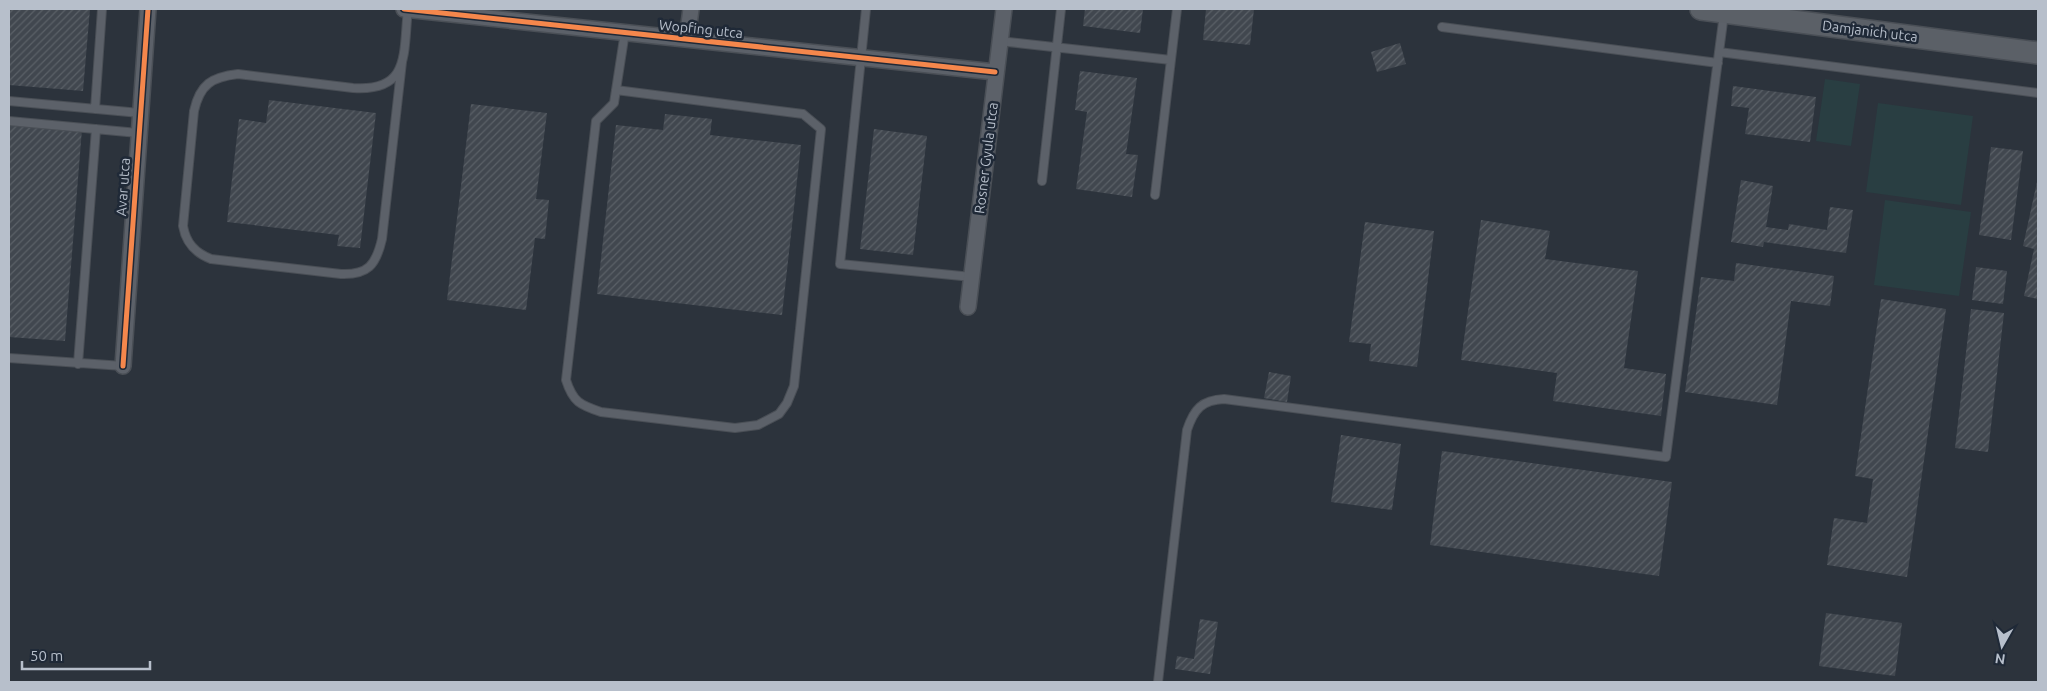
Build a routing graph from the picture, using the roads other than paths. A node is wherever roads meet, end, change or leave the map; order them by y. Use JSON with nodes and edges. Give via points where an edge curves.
{"nodes":[{"id":1,"x":102,"y":9,"type":"edge"},
{"id":2,"x":148,"y":9,"type":"edge"},
{"id":3,"x":404,"y":9,"type":"edge"},
{"id":4,"x":408,"y":9,"type":"edge"},
{"id":5,"x":691,"y":9,"type":"edge"},
{"id":6,"x":866,"y":9,"type":"edge"},
{"id":7,"x":1004,"y":9,"type":"edge"},
{"id":8,"x":1062,"y":9,"type":"edge"},
{"id":9,"x":1177,"y":9,"type":"edge"},
{"id":10,"x":1701,"y":9,"type":"edge"},
{"id":11,"x":1725,"y":10,"type":"edge"},
{"id":12,"x":1442,"y":27,"type":"dead end"},
{"id":13,"x":625,"y":32,"type":"junction"},
{"id":14,"x":687,"y":39,"type":"junction"},
{"id":15,"x":999,"y":41,"type":"junction"},
{"id":16,"x":1057,"y":47,"type":"junction"},
{"id":17,"x":1720,"y":52,"type":"junction"},
{"id":18,"x":2038,"y":53,"type":"edge"},
{"id":19,"x":862,"y":58,"type":"junction"},
{"id":20,"x":1171,"y":60,"type":"junction"},
{"id":21,"x":402,"y":62,"type":"junction"},
{"id":22,"x":1718,"y":63,"type":"junction"},
{"id":23,"x":996,"y":72,"type":"junction"},
{"id":24,"x":616,"y":90,"type":"junction"},
{"id":25,"x":2038,"y":93,"type":"edge"},
{"id":26,"x":9,"y":101,"type":"edge"},
{"id":27,"x":95,"y":109,"type":"junction"},
{"id":28,"x":140,"y":113,"type":"junction"},
{"id":29,"x":9,"y":121,"type":"edge"},
{"id":30,"x":96,"y":129,"type":"junction"},
{"id":31,"x":138,"y":133,"type":"junction"},
{"id":32,"x":1042,"y":181,"type":"dead end"},
{"id":33,"x":1155,"y":195,"type":"dead end"},
{"id":34,"x":972,"y":277,"type":"junction"},
{"id":35,"x":968,"y":307,"type":"dead end"},
{"id":36,"x":9,"y":358,"type":"edge"},
{"id":37,"x":78,"y":364,"type":"junction"},
{"id":38,"x":123,"y":366,"type":"joint"},
{"id":39,"x":1158,"y":682,"type":"edge"}],
"edges":[{"from":1,"to":27,"type":"lane"},
{"from":2,"to":28,"type":"street","name":"Avar utca"},
{"from":3,"to":4,"type":"street","name":"Wopfing utca"},
{"from":4,"to":13,"type":"street","name":"Wopfing utca"},
{"from":4,"to":21,"type":"lane"},
{"from":5,"to":14,"type":"street"},
{"from":6,"to":19,"type":"lane"},
{"from":7,"to":15,"type":"street","name":"Rosner Gyula utca"},
{"from":8,"to":16,"type":"lane"},
{"from":9,"to":20,"type":"lane"},
{"from":10,"to":11,"type":"main road","name":"Damjanich utca"},
{"from":11,"to":17,"type":"lane"},
{"from":11,"to":18,"type":"main road","name":"Damjanich utca"},
{"from":12,"to":22,"type":"lane"},
{"from":13,"to":14,"type":"street","name":"Wopfing utca"},
{"from":13,"to":24,"type":"lane"},
{"from":14,"to":19,"type":"street","name":"Wopfing utca"},
{"from":15,"to":16,"type":"lane"},
{"from":15,"to":23,"type":"street","name":"Rosner Gyula utca"},
{"from":16,"to":20,"type":"lane"},
{"from":16,"to":32,"type":"lane"},
{"from":17,"to":22,"type":"lane"},
{"from":17,"to":25,"type":"lane"},
{"from":19,"to":23,"type":"street","name":"Wopfing utca"},
{"from":19,"to":34,"type":"lane","via":[[840,264]]},
{"from":20,"to":33,"type":"lane"},
{"from":21,"to":21,"type":"lane","via":[[391,81],[370,89],[238,74],[222,76],[203,88],[197,98],[191,139],[183,226],[194,249],[211,259],[340,274],[353,275],[370,266],[378,256],[382,239]]},
{"from":22,"to":39,"type":"lane","via":[[1666,458],[1211,400],[1197,411],[1187,430]]},
{"from":23,"to":34,"type":"street","name":"Rosner Gyula utca"},
{"from":24,"to":24,"type":"lane","via":[[614,103],[596,120],[566,380],[571,394],[582,406],[601,412],[735,428],[758,425],[779,414],[794,386],[821,129],[803,114]]},
{"from":26,"to":27,"type":"lane"},
{"from":27,"to":28,"type":"lane"},
{"from":28,"to":31,"type":"street","name":"Avar utca"},
{"from":29,"to":30,"type":"lane"},
{"from":30,"to":31,"type":"lane"},
{"from":30,"to":37,"type":"lane"},
{"from":31,"to":38,"type":"street","name":"Avar utca"},
{"from":34,"to":35,"type":"street","name":"Rosner Gyula utca"},
{"from":36,"to":37,"type":"lane"},
{"from":37,"to":38,"type":"lane"}]}
